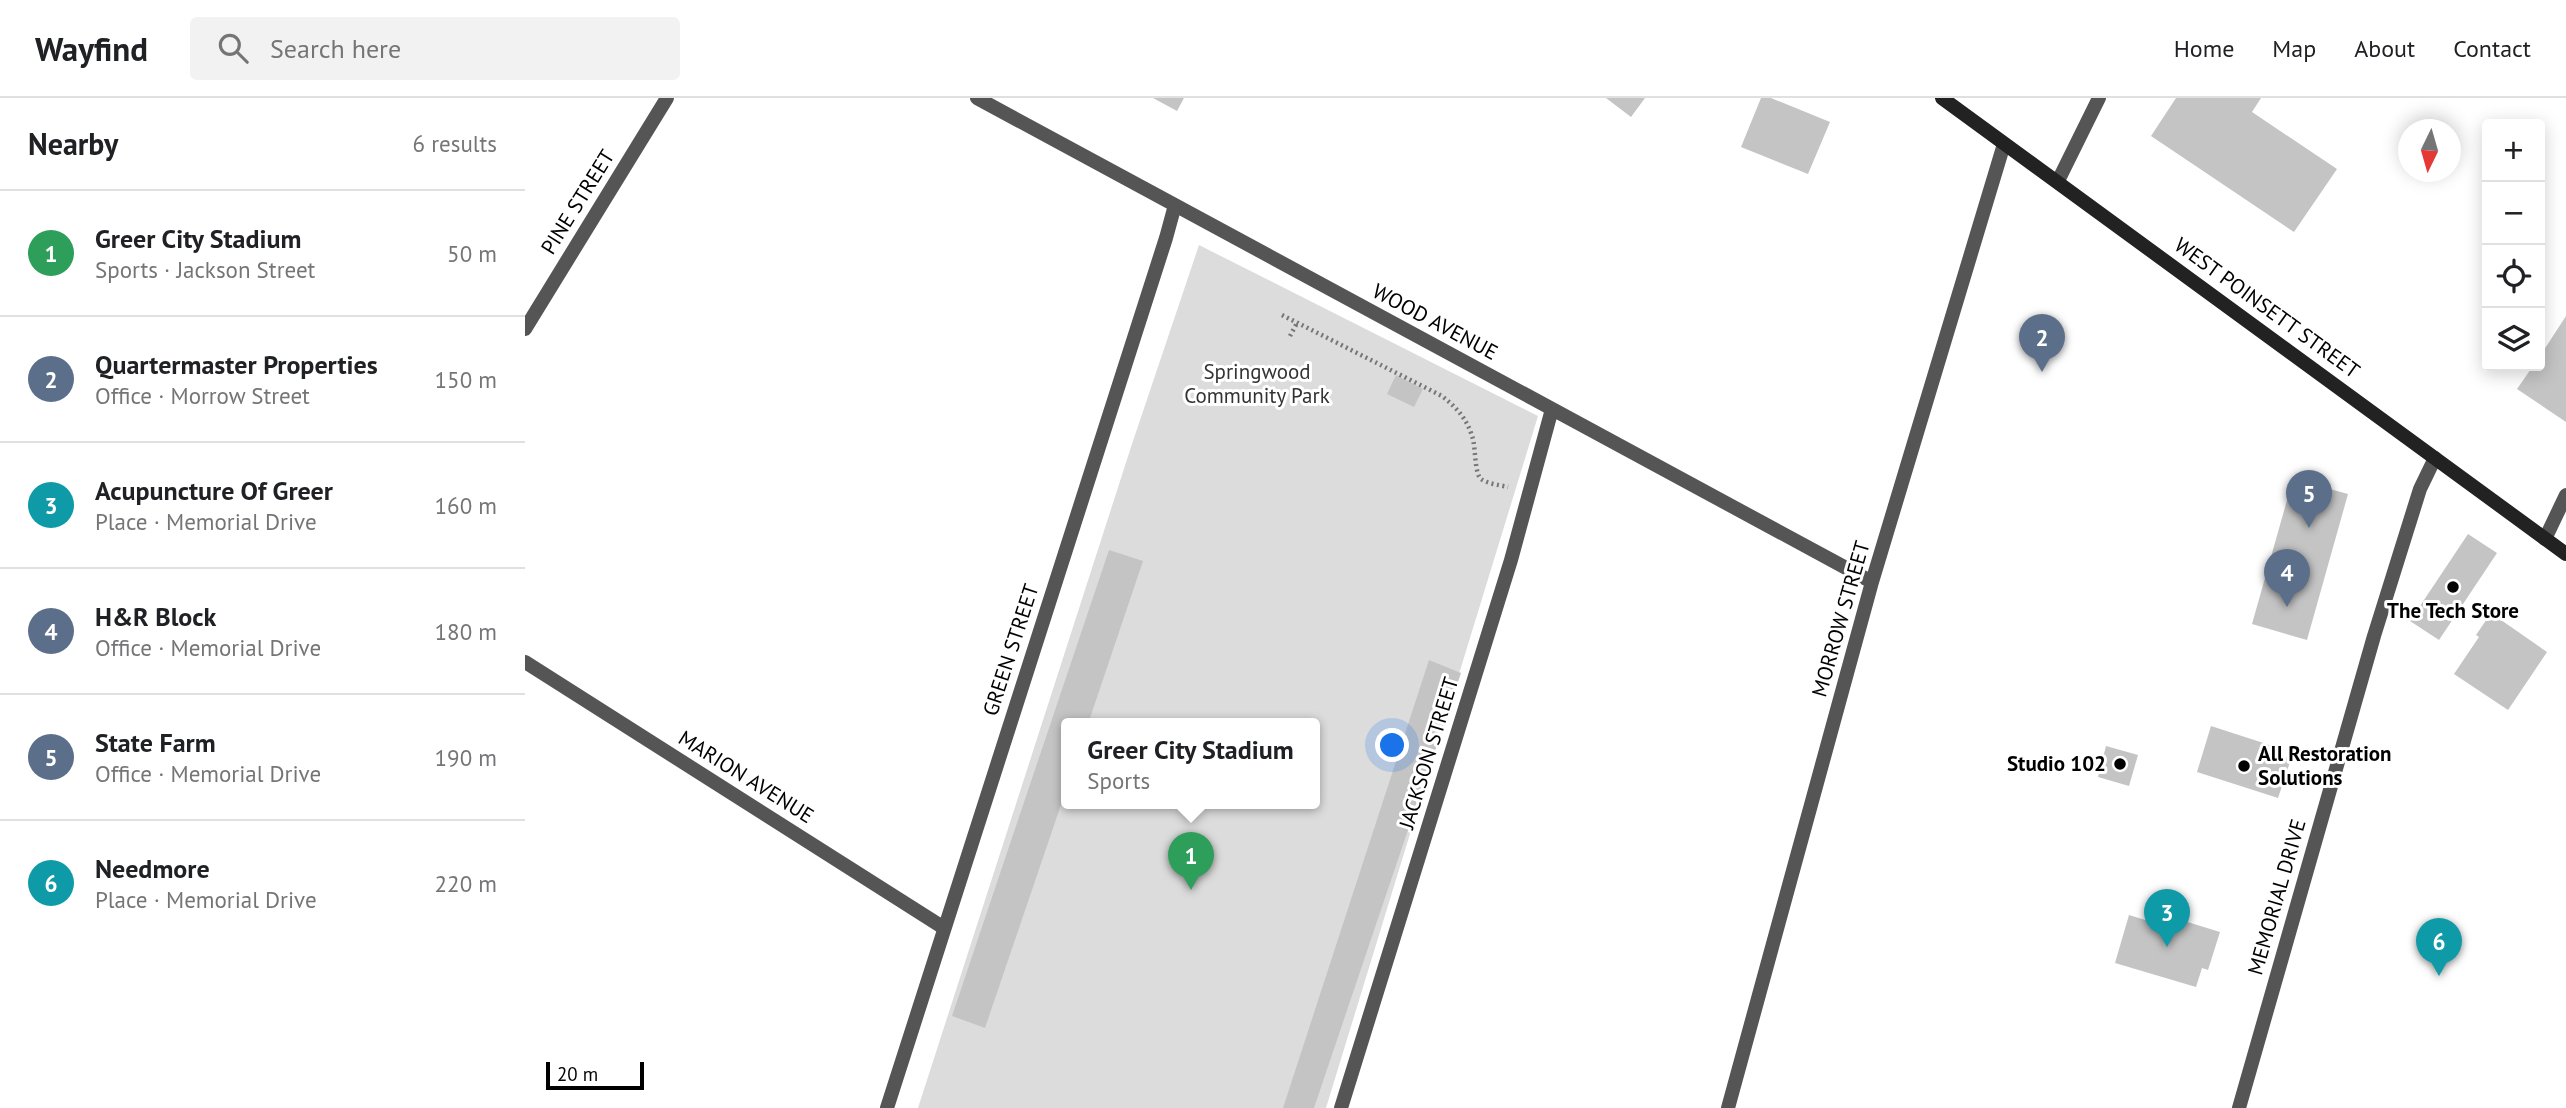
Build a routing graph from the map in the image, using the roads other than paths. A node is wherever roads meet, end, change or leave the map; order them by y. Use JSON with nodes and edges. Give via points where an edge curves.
{"nodes":[{"id":1,"x":667,"y":98,"type":"edge"},
{"id":2,"x":977,"y":98,"type":"edge"},
{"id":3,"x":1942,"y":98,"type":"edge"},
{"id":4,"x":2099,"y":98,"type":"edge"},
{"id":5,"x":2004,"y":144,"type":"junction"},
{"id":6,"x":2058,"y":181,"type":"junction"},
{"id":7,"x":1175,"y":205,"type":"junction"},
{"id":8,"x":525,"y":328,"type":"edge"},
{"id":9,"x":1552,"y":409,"type":"junction"},
{"id":10,"x":2435,"y":458,"type":"junction"},
{"id":11,"x":2566,"y":495,"type":"edge"},
{"id":12,"x":2545,"y":539,"type":"junction"},
{"id":13,"x":2566,"y":554,"type":"edge"},
{"id":14,"x":1872,"y":582,"type":"junction"},
{"id":15,"x":525,"y":662,"type":"edge"},
{"id":16,"x":944,"y":928,"type":"junction"},
{"id":17,"x":887,"y":1108,"type":"edge"},
{"id":18,"x":1341,"y":1108,"type":"edge"},
{"id":19,"x":1728,"y":1108,"type":"edge"},
{"id":20,"x":2239,"y":1108,"type":"edge"}],
"edges":[{"from":1,"to":8,"type":"street","name":"PINE STREET"},
{"from":2,"to":7,"type":"street","name":"WOOD AVENUE"},
{"from":3,"to":5,"type":"main road","name":"WEST POINSETT STREET"},
{"from":4,"to":6,"type":"street"},
{"from":5,"to":6,"type":"main road","name":"WEST POINSETT STREET"},
{"from":5,"to":14,"type":"street","name":"MORROW STREET"},
{"from":6,"to":10,"type":"main road","name":"WEST POINSETT STREET"},
{"from":7,"to":9,"type":"street","name":"WOOD AVENUE"},
{"from":7,"to":16,"type":"street","name":"GREEN STREET"},
{"from":9,"to":14,"type":"street","name":"WOOD AVENUE"},
{"from":9,"to":18,"type":"street","name":"JACKSON STREET","via":[[1507,573]]},
{"from":10,"to":12,"type":"main road","name":"WEST POINSETT STREET"},
{"from":10,"to":20,"type":"street","name":"MEMORIAL DRIVE","via":[[2420,489],[2371,647]]},
{"from":11,"to":12,"type":"street"},
{"from":12,"to":13,"type":"main road","name":"WEST POINSETT STREET"},
{"from":14,"to":19,"type":"street","name":"MORROW STREET"},
{"from":15,"to":16,"type":"street","name":"MARION AVENUE"},
{"from":16,"to":17,"type":"street","name":"GREEN STREET"}]}
